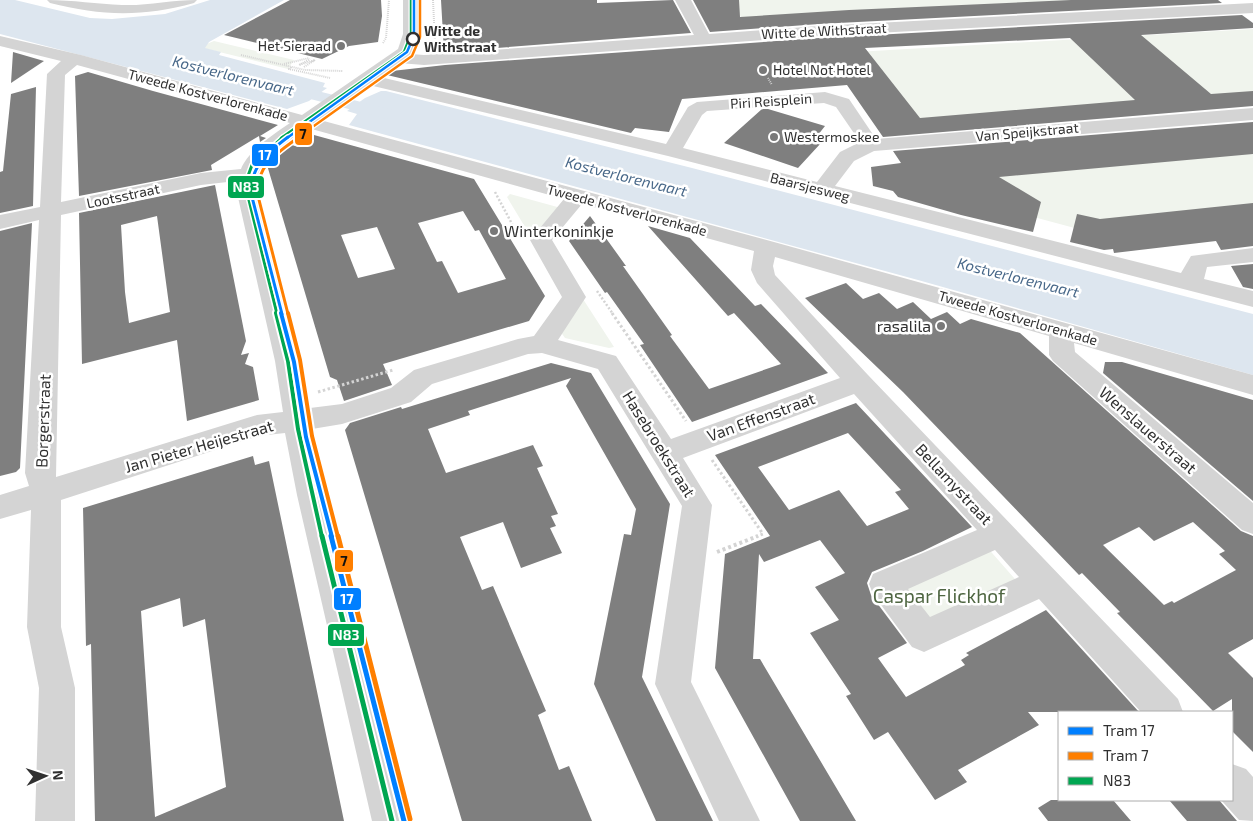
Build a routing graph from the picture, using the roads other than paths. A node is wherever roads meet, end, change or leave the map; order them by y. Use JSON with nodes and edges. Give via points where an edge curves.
{"nodes":[{"id":1,"x":55,"y":0,"type":"edge"},
{"id":2,"x":189,"y":0,"type":"edge"},
{"id":3,"x":401,"y":0,"type":"edge"},
{"id":4,"x":411,"y":0,"type":"edge"},
{"id":5,"x":424,"y":0,"type":"edge"},
{"id":6,"x":683,"y":0,"type":"edge"},
{"id":7,"x":1253,"y":8,"type":"edge"},
{"id":8,"x":704,"y":39,"type":"junction"},
{"id":9,"x":0,"y":41,"type":"edge"},
{"id":10,"x":396,"y":58,"type":"junction"},
{"id":11,"x":75,"y":59,"type":"junction"},
{"id":12,"x":354,"y":84,"type":"junction"},
{"id":13,"x":1253,"y":114,"type":"edge"},
{"id":14,"x":306,"y":121,"type":"junction"},
{"id":15,"x":871,"y":145,"type":"junction"},
{"id":16,"x":672,"y":151,"type":"junction"},
{"id":17,"x":247,"y":174,"type":"junction"},
{"id":18,"x":822,"y":190,"type":"junction"},
{"id":19,"x":577,"y":196,"type":"junction"},
{"id":20,"x":51,"y":211,"type":"junction"},
{"id":21,"x":0,"y":222,"type":"edge"},
{"id":22,"x":766,"y":247,"type":"junction"},
{"id":23,"x":1253,"y":254,"type":"edge"},
{"id":24,"x":1191,"y":284,"type":"junction"},
{"id":25,"x":1253,"y":299,"type":"edge"},
{"id":26,"x":1061,"y":330,"type":"junction"},
{"id":27,"x":542,"y":344,"type":"junction"},
{"id":28,"x":859,"y":382,"type":"junction"},
{"id":29,"x":1253,"y":385,"type":"edge"},
{"id":30,"x":296,"y":409,"type":"junction"},
{"id":31,"x":664,"y":452,"type":"junction"},
{"id":32,"x":46,"y":493,"type":"junction"},
{"id":33,"x":0,"y":507,"type":"edge"},
{"id":34,"x":1253,"y":521,"type":"edge"},
{"id":35,"x":1000,"y":534,"type":"junction"},
{"id":36,"x":1043,"y":581,"type":"junction"},
{"id":37,"x":1164,"y":711,"type":"edge"},
{"id":38,"x":1233,"y":784,"type":"edge"},
{"id":39,"x":1253,"y":806,"type":"edge"},
{"id":40,"x":55,"y":821,"type":"edge"},
{"id":41,"x":392,"y":821,"type":"edge"},
{"id":42,"x":740,"y":821,"type":"edge"}],
"edges":[{"from":1,"to":2,"type":"street","via":[[116,11],[154,8]]},
{"from":3,"to":10,"type":"street","via":[[399,38],[392,50]]},
{"from":4,"to":10,"type":"street","via":[[409,43]]},
{"from":5,"to":10,"type":"street","via":[[423,44],[416,52]]},
{"from":6,"to":8,"type":"street"},
{"from":7,"to":8,"type":"street","name":"Witte de Withstraat"},
{"from":8,"to":10,"type":"street","name":"Witte de Withstraat","via":[[440,59]]},
{"from":9,"to":11,"type":"street","name":"Tweede Kostverlorenkade"},
{"from":10,"to":12,"type":"street"},
{"from":11,"to":14,"type":"street","name":"Tweede Kostverlorenkade"},
{"from":11,"to":20,"type":"street","name":"Borgerstraat","via":[[56,74]]},
{"from":12,"to":14,"type":"street"},
{"from":12,"to":16,"type":"street","name":"Baarsjesweg"},
{"from":13,"to":15,"type":"street","name":"Van Speijkstraat"},
{"from":14,"to":17,"type":"street","via":[[263,153]]},
{"from":14,"to":19,"type":"street","name":"Tweede Kostverlorenkade"},
{"from":15,"to":16,"type":"street","name":"Piri Reisplein","via":[[843,103],[825,97],[703,106],[695,111]]},
{"from":15,"to":18,"type":"street","name":"Van Speijkstraat","via":[[856,149],[844,158]]},
{"from":16,"to":18,"type":"street","name":"Baarsjesweg"},
{"from":17,"to":20,"type":"street","name":"Lootsstraat","via":[[209,178]]},
{"from":17,"to":30,"type":"street","via":[[246,191],[287,357]]},
{"from":18,"to":24,"type":"street","name":"Baarsjesweg"},
{"from":19,"to":22,"type":"street","name":"Tweede Kostverlorenkade"},
{"from":19,"to":27,"type":"street","via":[[541,240],[574,297]]},
{"from":20,"to":21,"type":"street","name":"Lootsstraat"},
{"from":20,"to":32,"type":"street","name":"Borgerstraat","via":[[40,473]]},
{"from":22,"to":26,"type":"street","name":"Tweede Kostverlorenkade"},
{"from":22,"to":28,"type":"street","name":"Bellamystraat","via":[[761,264],[765,278]]},
{"from":23,"to":24,"type":"street","via":[[1198,262]]},
{"from":24,"to":25,"type":"street","name":"Baarsjesweg"},
{"from":26,"to":29,"type":"street","name":"Tweede Kostverlorenkade"},
{"from":26,"to":34,"type":"street","name":"Wenslauerstraat","via":[[1062,355]]},
{"from":27,"to":30,"type":"street","name":"Jan Pieter Heijestraat","via":[[527,345],[423,377],[401,395],[334,416]]},
{"from":27,"to":31,"type":"street","name":"Hasebroekstraat","via":[[607,362]]},
{"from":28,"to":31,"type":"street","name":"Van Effenstraat"},
{"from":28,"to":35,"type":"street","name":"Bellamystraat"},
{"from":30,"to":32,"type":"street","name":"Jan Pieter Heijestraat","via":[[257,426]]},
{"from":30,"to":41,"type":"street","via":[[312,495]]},
{"from":31,"to":42,"type":"street","name":"Hasebroekstraat","via":[[697,505],[673,684]]},
{"from":32,"to":33,"type":"street","name":"Jan Pieter Heijestraat"},
{"from":32,"to":40,"type":"street","name":"Borgerstraat","via":[[44,627],[57,688]]},
{"from":35,"to":36,"type":"street","name":"Bellamystraat"},
{"from":35,"to":36,"type":"street","via":[[885,584],[924,636]]},
{"from":36,"to":37,"type":"street","name":"Bellamystraat"},
{"from":38,"to":39,"type":"street"}]}
